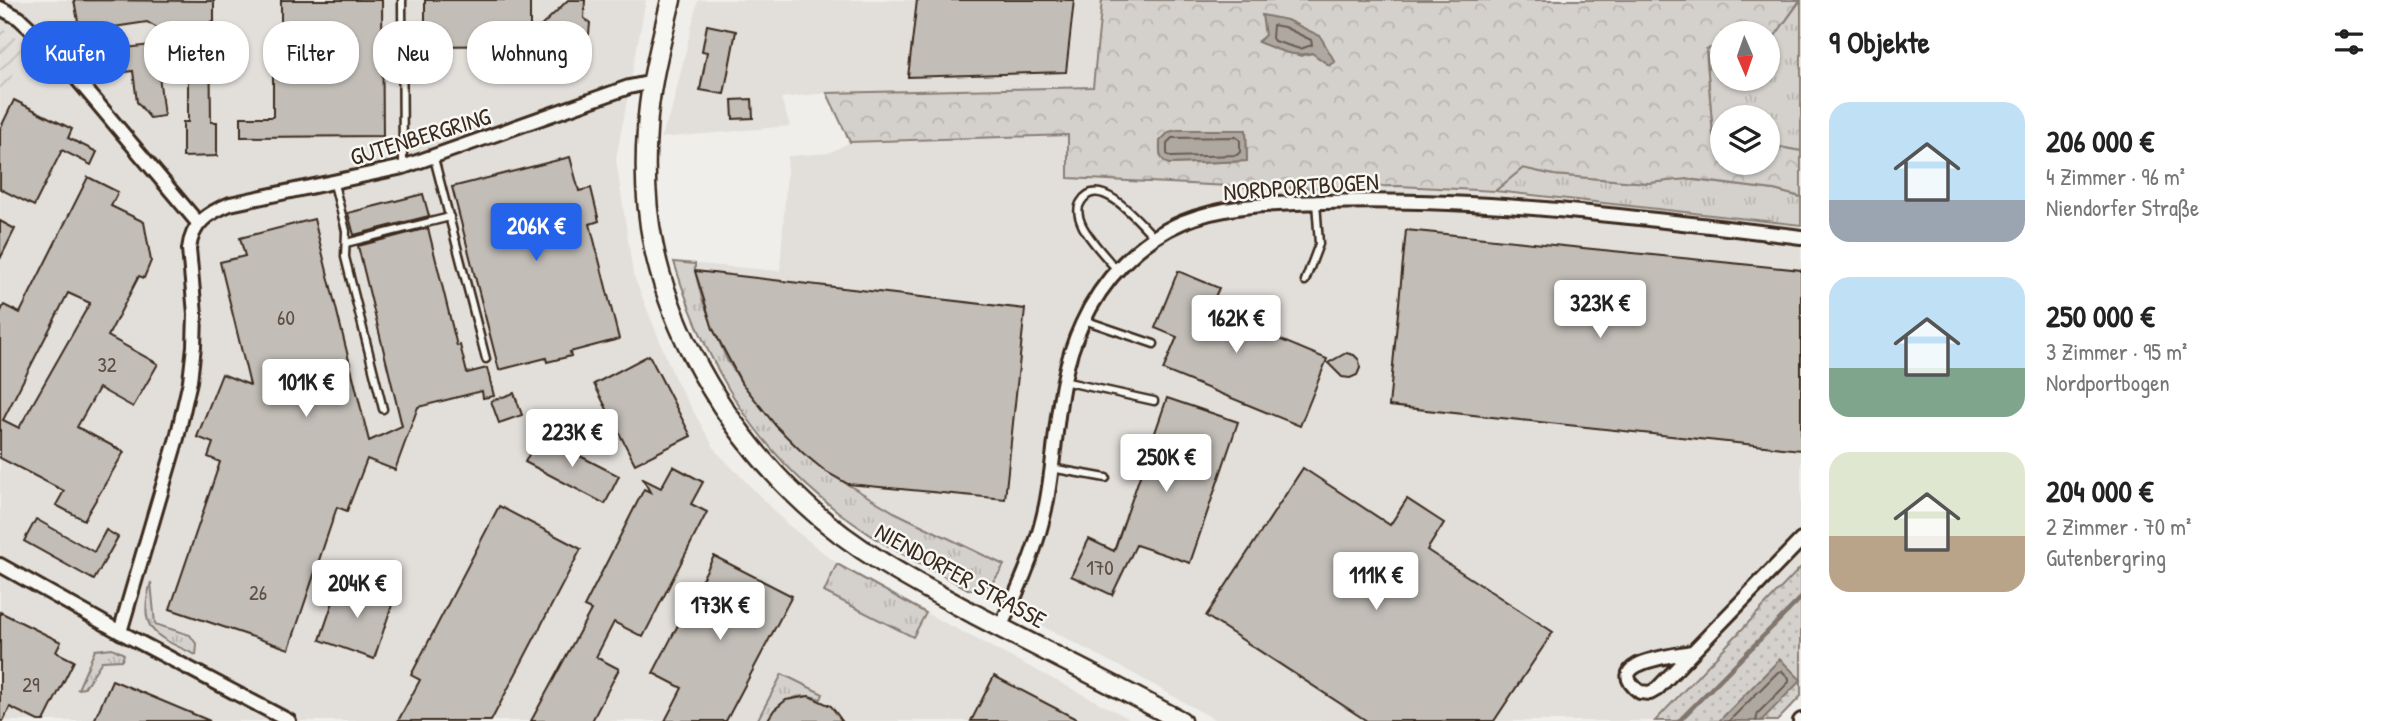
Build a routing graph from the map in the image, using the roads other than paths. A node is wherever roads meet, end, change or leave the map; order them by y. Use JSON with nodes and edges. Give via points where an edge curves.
{"nodes":[{"id":1,"x":402,"y":0,"type":"edge"},
{"id":2,"x":671,"y":0,"type":"edge"},
{"id":3,"x":0,"y":8,"type":"edge"},
{"id":4,"x":653,"y":82,"type":"junction"},
{"id":5,"x":434,"y":158,"type":"junction"},
{"id":6,"x":403,"y":167,"type":"junction"},
{"id":7,"x":334,"y":184,"type":"junction"},
{"id":8,"x":1316,"y":202,"type":"junction"},
{"id":9,"x":450,"y":218,"type":"junction"},
{"id":10,"x":198,"y":223,"type":"junction"},
{"id":11,"x":1154,"y":237,"type":"junction"},
{"id":12,"x":1801,"y":237,"type":"edge"},
{"id":13,"x":346,"y":243,"type":"junction"},
{"id":14,"x":1117,"y":271,"type":"junction"},
{"id":15,"x":1305,"y":281,"type":"dead end"},
{"id":16,"x":1084,"y":320,"type":"junction"},
{"id":17,"x":1154,"y":344,"type":"dead end"},
{"id":18,"x":486,"y":359,"type":"dead end"},
{"id":19,"x":1063,"y":380,"type":"junction"},
{"id":20,"x":1154,"y":401,"type":"dead end"},
{"id":21,"x":383,"y":409,"type":"dead end"},
{"id":22,"x":1051,"y":468,"type":"junction"},
{"id":23,"x":1106,"y":478,"type":"dead end"},
{"id":24,"x":1801,"y":540,"type":"edge"},
{"id":25,"x":0,"y":565,"type":"edge"},
{"id":26,"x":1000,"y":627,"type":"junction"},
{"id":27,"x":120,"y":632,"type":"junction"},
{"id":28,"x":1691,"y":652,"type":"junction"},
{"id":29,"x":289,"y":721,"type":"edge"},
{"id":30,"x":1181,"y":721,"type":"edge"}],
"edges":[{"from":1,"to":6,"type":"lane"},
{"from":2,"to":4,"type":"main road","name":"NIENDORFER STRASSE"},
{"from":3,"to":10,"type":"street","via":[[19,18],[51,48]]},
{"from":4,"to":5,"type":"street","name":"GUTENBERGRING"},
{"from":4,"to":26,"type":"main road","name":"NIENDORFER STRASSE","via":[[646,164],[651,243],[672,315],[712,393],[759,457],[807,507],[875,557]]},
{"from":5,"to":6,"type":"street","name":"GUTENBERGRING"},
{"from":5,"to":9,"type":"lane"},
{"from":6,"to":7,"type":"street","name":"GUTENBERGRING"},
{"from":7,"to":10,"type":"street","name":"GUTENBERGRING","via":[[230,204]]},
{"from":7,"to":13,"type":"lane"},
{"from":8,"to":11,"type":"street","name":"NORDPORTBOGEN","via":[[1244,206],[1185,221]]},
{"from":8,"to":12,"type":"street","name":"NORDPORTBOGEN","via":[[1484,205]]},
{"from":8,"to":15,"type":"lane","via":[[1319,244]]},
{"from":9,"to":13,"type":"lane"},
{"from":9,"to":18,"type":"lane"},
{"from":10,"to":27,"type":"street","via":[[189,249],[195,314],[190,381]]},
{"from":11,"to":14,"type":"street","name":"NORDPORTBOGEN"},
{"from":11,"to":14,"type":"lane","via":[[1120,203],[1096,192],[1086,195],[1078,214],[1083,227]]},
{"from":13,"to":21,"type":"lane","via":[[345,257]]},
{"from":14,"to":16,"type":"street","name":"NORDPORTBOGEN","via":[[1093,300]]},
{"from":16,"to":17,"type":"lane"},
{"from":16,"to":19,"type":"street","name":"NORDPORTBOGEN"},
{"from":19,"to":20,"type":"lane"},
{"from":19,"to":22,"type":"street","name":"NORDPORTBOGEN"},
{"from":22,"to":23,"type":"lane"},
{"from":22,"to":26,"type":"street","name":"NORDPORTBOGEN","via":[[1036,545]]},
{"from":24,"to":28,"type":"street"},
{"from":25,"to":27,"type":"street"},
{"from":26,"to":30,"type":"main road","name":"NIENDORFER STRASSE"},
{"from":27,"to":29,"type":"street"},
{"from":28,"to":28,"type":"street","via":[[1642,662],[1629,672],[1629,680],[1640,692],[1650,693]]}]}
